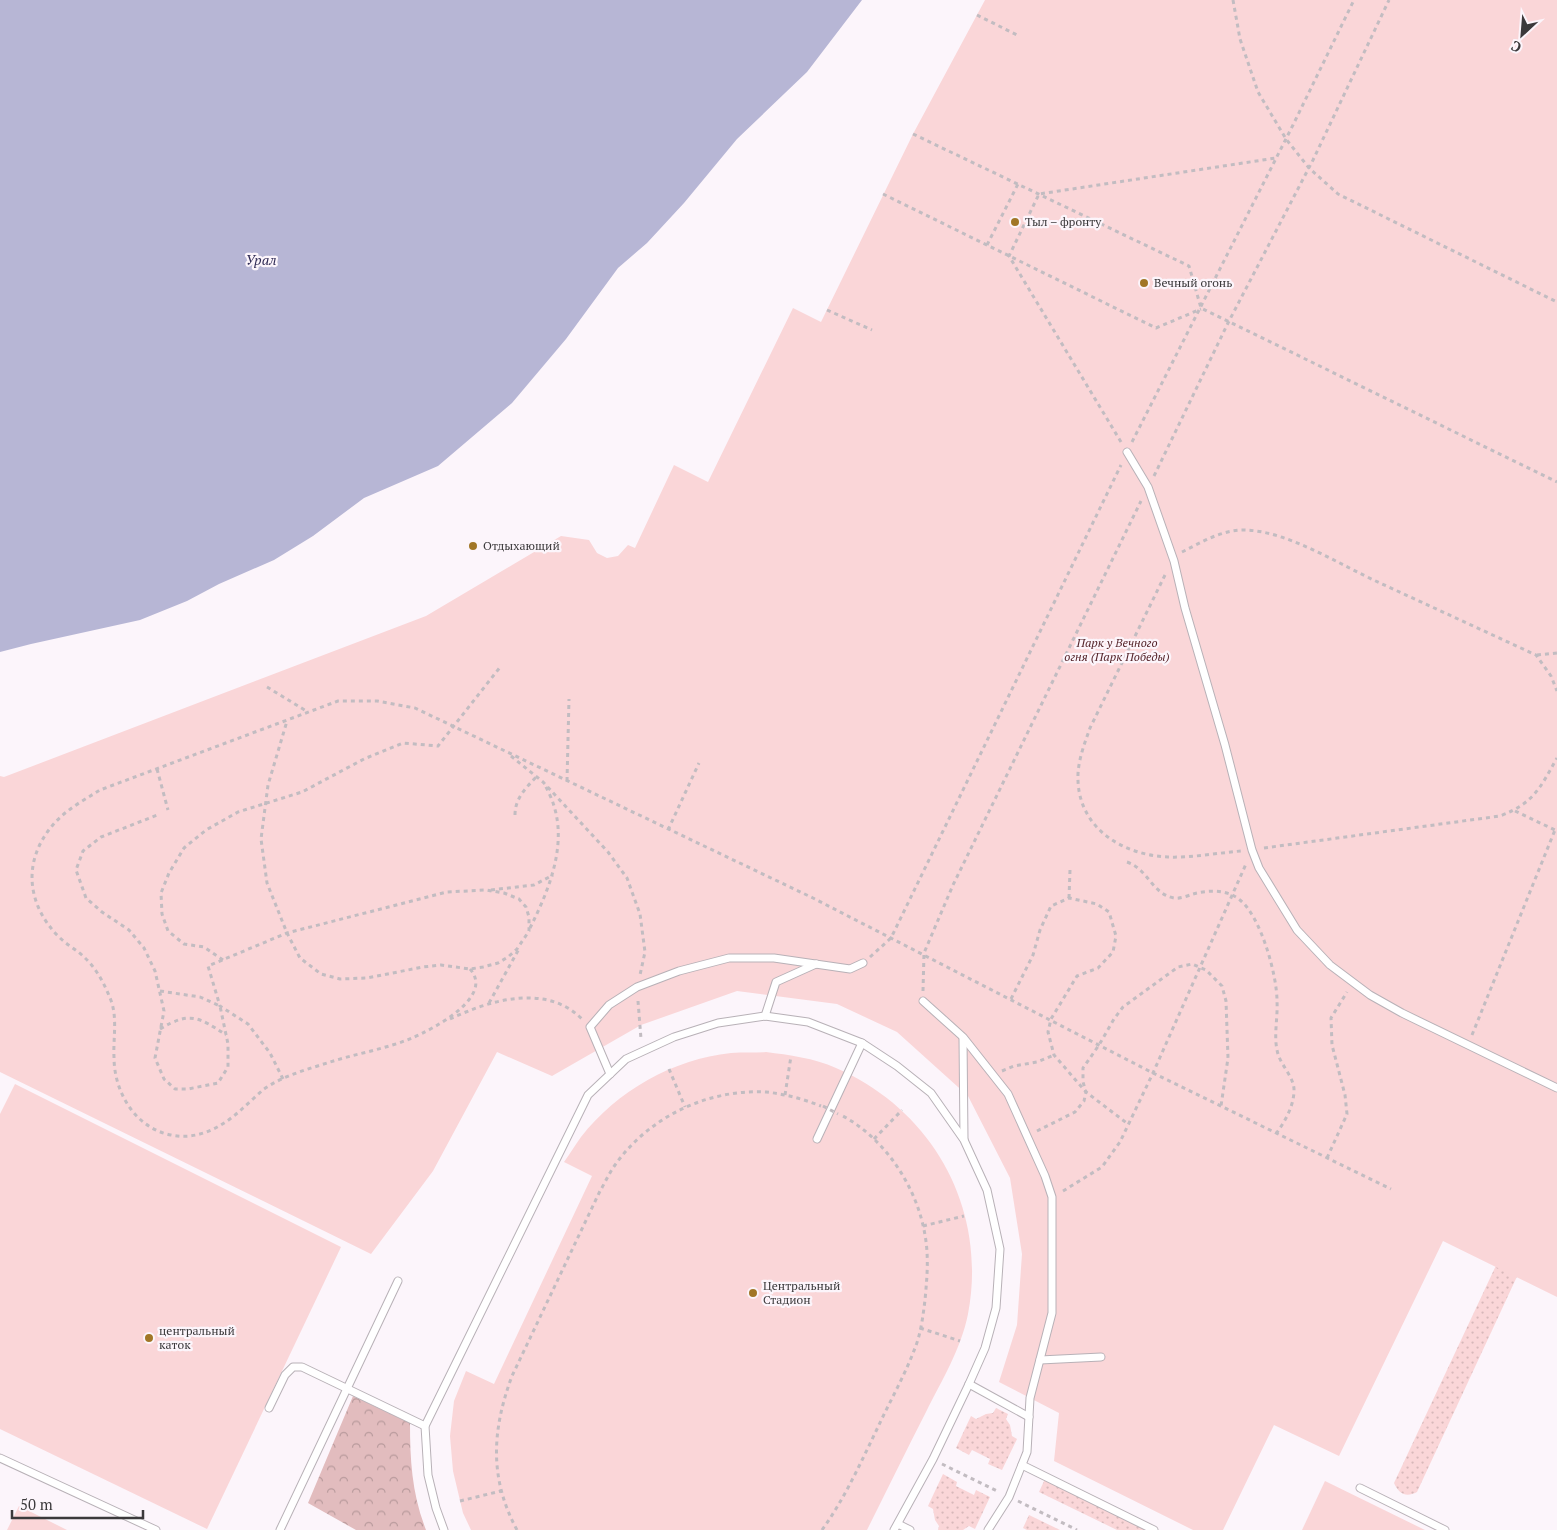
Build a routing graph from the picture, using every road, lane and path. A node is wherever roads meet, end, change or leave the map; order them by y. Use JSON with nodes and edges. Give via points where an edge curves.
{"nodes":[{"id":1,"x":1233,"y":0,"type":"edge"},
{"id":2,"x":1354,"y":0,"type":"edge"},
{"id":3,"x":977,"y":15,"type":"dead end"},
{"id":4,"x":1017,"y":35,"type":"dead end"},
{"id":5,"x":912,"y":134,"type":"dead end"},
{"id":6,"x":1286,"y":139,"type":"junction"},
{"id":7,"x":1276,"y":158,"type":"junction"},
{"id":8,"x":1018,"y":184,"type":"junction"},
{"id":9,"x":883,"y":194,"type":"dead end"},
{"id":10,"x":1039,"y":194,"type":"junction"},
{"id":11,"x":987,"y":245,"type":"junction"},
{"id":12,"x":1009,"y":256,"type":"junction"},
{"id":13,"x":1557,"y":302,"type":"edge"},
{"id":14,"x":1201,"y":308,"type":"junction"},
{"id":15,"x":827,"y":310,"type":"dead end"},
{"id":16,"x":872,"y":330,"type":"dead end"},
{"id":17,"x":1127,"y":452,"type":"junction"},
{"id":18,"x":1557,"y":482,"type":"edge"},
{"id":19,"x":1174,"y":561,"type":"junction"},
{"id":20,"x":1557,"y":653,"type":"edge"},
{"id":21,"x":1536,"y":655,"type":"junction"},
{"id":22,"x":501,"y":666,"type":"dead end"},
{"id":23,"x":267,"y":688,"type":"dead end"},
{"id":24,"x":1557,"y":691,"type":"edge"},
{"id":25,"x":569,"y":699,"type":"dead end"},
{"id":26,"x":308,"y":712,"type":"junction"},
{"id":27,"x":287,"y":720,"type":"junction"},
{"id":28,"x":454,"y":727,"type":"junction"},
{"id":29,"x":507,"y":752,"type":"junction"},
{"id":30,"x":1557,"y":758,"type":"edge"},
{"id":31,"x":699,"y":763,"type":"dead end"},
{"id":32,"x":157,"y":769,"type":"junction"},
{"id":33,"x":536,"y":776,"type":"junction"},
{"id":34,"x":567,"y":781,"type":"junction"},
{"id":35,"x":543,"y":782,"type":"junction"},
{"id":36,"x":266,"y":804,"type":"junction"},
{"id":37,"x":168,"y":810,"type":"dead end"},
{"id":38,"x":1514,"y":811,"type":"junction"},
{"id":39,"x":160,"y":814,"type":"dead end"},
{"id":40,"x":515,"y":815,"type":"dead end"},
{"id":41,"x":668,"y":830,"type":"junction"},
{"id":42,"x":1556,"y":830,"type":"edge"},
{"id":43,"x":1252,"y":850,"type":"junction"},
{"id":44,"x":1127,"y":862,"type":"dead end"},
{"id":45,"x":1070,"y":870,"type":"dead end"},
{"id":46,"x":553,"y":875,"type":"junction"},
{"id":47,"x":486,"y":890,"type":"junction"},
{"id":48,"x":1232,"y":896,"type":"junction"},
{"id":49,"x":1069,"y":898,"type":"junction"},
{"id":50,"x":529,"y":932,"type":"junction"},
{"id":51,"x":287,"y":934,"type":"junction"},
{"id":52,"x":891,"y":938,"type":"junction"},
{"id":53,"x":223,"y":960,"type":"junction"},
{"id":54,"x":863,"y":963,"type":"joint"},
{"id":55,"x":816,"y":964,"type":"junction"},
{"id":56,"x":1200,"y":968,"type":"junction"},
{"id":57,"x":470,"y":969,"type":"junction"},
{"id":58,"x":1354,"y":983,"type":"junction"},
{"id":59,"x":637,"y":987,"type":"junction"},
{"id":60,"x":160,"y":991,"type":"junction"},
{"id":61,"x":1011,"y":999,"type":"junction"},
{"id":62,"x":923,"y":1001,"type":"dead end"},
{"id":63,"x":488,"y":1003,"type":"junction"},
{"id":64,"x":220,"y":1006,"type":"junction"},
{"id":65,"x":765,"y":1016,"type":"junction"},
{"id":66,"x":1050,"y":1019,"type":"junction"},
{"id":67,"x":445,"y":1021,"type":"junction"},
{"id":68,"x":590,"y":1027,"type":"junction"},
{"id":69,"x":160,"y":1028,"type":"junction"},
{"id":70,"x":226,"y":1035,"type":"junction"},
{"id":71,"x":963,"y":1037,"type":"junction"},
{"id":72,"x":862,"y":1043,"type":"junction"},
{"id":73,"x":1099,"y":1044,"type":"junction"},
{"id":74,"x":1468,"y":1045,"type":"junction"},
{"id":75,"x":642,"y":1051,"type":"junction"},
{"id":76,"x":1054,"y":1055,"type":"junction"},
{"id":77,"x":791,"y":1056,"type":"dead end"},
{"id":78,"x":669,"y":1069,"type":"dead end"},
{"id":79,"x":1153,"y":1072,"type":"junction"},
{"id":80,"x":610,"y":1074,"type":"junction"},
{"id":81,"x":993,"y":1075,"type":"junction"},
{"id":82,"x":283,"y":1079,"type":"junction"},
{"id":83,"x":1557,"y":1088,"type":"edge"},
{"id":84,"x":1086,"y":1092,"type":"junction"},
{"id":85,"x":785,"y":1095,"type":"junction"},
{"id":86,"x":1221,"y":1106,"type":"junction"},
{"id":87,"x":685,"y":1107,"type":"junction"},
{"id":88,"x":902,"y":1110,"type":"dead end"},
{"id":89,"x":1128,"y":1124,"type":"junction"},
{"id":90,"x":1276,"y":1134,"type":"junction"},
{"id":91,"x":1027,"y":1137,"type":"junction"},
{"id":92,"x":817,"y":1139,"type":"dead end"},
{"id":93,"x":874,"y":1139,"type":"junction"},
{"id":94,"x":964,"y":1140,"type":"junction"},
{"id":95,"x":1327,"y":1158,"type":"junction"},
{"id":96,"x":1391,"y":1189,"type":"dead end"},
{"id":97,"x":1052,"y":1197,"type":"junction"},
{"id":98,"x":964,"y":1216,"type":"dead end"},
{"id":99,"x":923,"y":1226,"type":"junction"},
{"id":100,"x":398,"y":1281,"type":"dead end"},
{"id":101,"x":920,"y":1328,"type":"junction"},
{"id":102,"x":960,"y":1341,"type":"dead end"},
{"id":103,"x":1101,"y":1357,"type":"dead end"},
{"id":104,"x":1040,"y":1360,"type":"junction"},
{"id":105,"x":969,"y":1384,"type":"junction"},
{"id":106,"x":347,"y":1388,"type":"junction"},
{"id":107,"x":269,"y":1408,"type":"dead end"},
{"id":108,"x":1029,"y":1417,"type":"junction"},
{"id":109,"x":424,"y":1426,"type":"junction"},
{"id":110,"x":0,"y":1458,"type":"edge"},
{"id":111,"x":1022,"y":1465,"type":"junction"},
{"id":112,"x":1360,"y":1488,"type":"dead end"},
{"id":113,"x":501,"y":1491,"type":"junction"},
{"id":114,"x":460,"y":1501,"type":"dead end"},
{"id":115,"x":896,"y":1527,"type":"edge"},
{"id":116,"x":153,"y":1529,"type":"edge"},
{"id":117,"x":990,"y":1529,"type":"edge"},
{"id":118,"x":280,"y":1530,"type":"edge"},
{"id":119,"x":444,"y":1530,"type":"edge"},
{"id":120,"x":517,"y":1530,"type":"edge"},
{"id":121,"x":822,"y":1530,"type":"edge"},
{"id":122,"x":910,"y":1530,"type":"edge"},
{"id":123,"x":1154,"y":1530,"type":"edge"},
{"id":124,"x":1445,"y":1530,"type":"edge"}],
"edges":[{"from":1,"to":6,"type":"path","via":[[1240,39],[1258,92]]},
{"from":2,"to":6,"type":"path"},
{"from":3,"to":4,"type":"path"},
{"from":5,"to":8,"type":"path"},
{"from":6,"to":7,"type":"path"},
{"from":6,"to":13,"type":"path","via":[[1309,168],[1338,194]]},
{"from":7,"to":10,"type":"path"},
{"from":7,"to":14,"type":"path"},
{"from":8,"to":10,"type":"path"},
{"from":8,"to":11,"type":"path"},
{"from":9,"to":11,"type":"path"},
{"from":10,"to":12,"type":"path"},
{"from":10,"to":14,"type":"path","via":[[1188,266]]},
{"from":11,"to":12,"type":"path"},
{"from":12,"to":14,"type":"path","via":[[1156,328]]},
{"from":12,"to":17,"type":"path"},
{"from":14,"to":17,"type":"path"},
{"from":14,"to":18,"type":"path"},
{"from":15,"to":16,"type":"path"},
{"from":17,"to":19,"type":"lane","via":[[1148,487]]},
{"from":17,"to":52,"type":"path"},
{"from":19,"to":21,"type":"path","via":[[1183,552],[1227,532],[1266,533],[1292,540]]},
{"from":19,"to":43,"type":"lane"},
{"from":19,"to":43,"type":"path","via":[[1158,586],[1090,728],[1078,780],[1081,802],[1091,821],[1108,838],[1128,850],[1168,857]]},
{"from":20,"to":21,"type":"path"},
{"from":21,"to":24,"type":"path"},
{"from":22,"to":28,"type":"path"},
{"from":23,"to":26,"type":"path"},
{"from":25,"to":34,"type":"path"},
{"from":26,"to":27,"type":"path"},
{"from":26,"to":28,"type":"path","via":[[338,701],[377,701],[415,708]]},
{"from":27,"to":32,"type":"path"},
{"from":27,"to":36,"type":"path","via":[[268,785]]},
{"from":28,"to":29,"type":"path"},
{"from":28,"to":36,"type":"path","via":[[438,746],[403,743],[364,759],[302,792]]},
{"from":29,"to":33,"type":"path"},
{"from":29,"to":34,"type":"path"},
{"from":30,"to":38,"type":"path","via":[[1530,801]]},
{"from":31,"to":41,"type":"path"},
{"from":32,"to":37,"type":"path"},
{"from":32,"to":82,"type":"path","via":[[100,790],[52,825],[39,844],[31,871],[33,896],[41,916],[100,976],[112,1000],[114,1059],[119,1088],[132,1112],[149,1128],[172,1136],[197,1136],[220,1127],[264,1090]]},
{"from":33,"to":35,"type":"path"},
{"from":33,"to":40,"type":"path","via":[[517,801]]},
{"from":34,"to":41,"type":"path"},
{"from":35,"to":46,"type":"path","via":[[554,806],[558,832]]},
{"from":35,"to":59,"type":"path","via":[[608,852],[627,878],[640,914],[645,952]]},
{"from":36,"to":51,"type":"path","via":[[261,839],[267,883]]},
{"from":36,"to":53,"type":"path","via":[[238,812],[206,830],[184,848],[161,893],[162,914],[168,930],[184,944],[204,947]]},
{"from":38,"to":42,"type":"path"},
{"from":38,"to":43,"type":"path","via":[[1500,816]]},
{"from":39,"to":60,"type":"path","via":[[102,837],[83,851],[76,870],[86,898],[129,930],[144,948]]},
{"from":41,"to":52,"type":"path"},
{"from":42,"to":74,"type":"path"},
{"from":43,"to":48,"type":"path"},
{"from":43,"to":58,"type":"lane","via":[[1259,868],[1297,930],[1330,965]]},
{"from":44,"to":48,"type":"path","via":[[1140,868],[1160,892],[1175,898],[1208,891]]},
{"from":45,"to":49,"type":"path"},
{"from":46,"to":47,"type":"path","via":[[534,885]]},
{"from":46,"to":50,"type":"path"},
{"from":47,"to":50,"type":"path","via":[[519,899],[526,907]]},
{"from":47,"to":51,"type":"path","via":[[447,892]]},
{"from":48,"to":56,"type":"path"},
{"from":48,"to":90,"type":"path","via":[[1248,909],[1262,934],[1276,984],[1275,1038],[1278,1055],[1294,1090],[1288,1116]]},
{"from":49,"to":61,"type":"path","via":[[1051,906],[1033,955]]},
{"from":49,"to":66,"type":"path","via":[[1098,904],[1109,912],[1116,936],[1114,952],[1098,968],[1077,976]]},
{"from":50,"to":57,"type":"path","via":[[508,957],[498,963]]},
{"from":50,"to":63,"type":"path"},
{"from":51,"to":53,"type":"path"},
{"from":51,"to":57,"type":"path","via":[[300,958],[321,974],[340,979],[368,978],[441,965]]},
{"from":52,"to":54,"type":"path"},
{"from":52,"to":61,"type":"path"},
{"from":53,"to":64,"type":"path","via":[[208,966]]},
{"from":54,"to":55,"type":"lane","via":[[850,969]]},
{"from":55,"to":59,"type":"lane","via":[[774,958],[729,958]]},
{"from":55,"to":65,"type":"lane","via":[[776,982]]},
{"from":56,"to":73,"type":"path","via":[[1192,964],[1178,967],[1123,1007]]},
{"from":56,"to":79,"type":"path"},
{"from":56,"to":86,"type":"path","via":[[1222,986],[1226,1001],[1228,1058]]},
{"from":57,"to":67,"type":"path","via":[[477,983],[472,996]]},
{"from":58,"to":74,"type":"lane","via":[[1402,1013]]},
{"from":58,"to":95,"type":"path","via":[[1331,1018],[1332,1045],[1347,1114]]},
{"from":59,"to":68,"type":"lane","via":[[609,1005]]},
{"from":59,"to":75,"type":"path"},
{"from":60,"to":64,"type":"path","via":[[200,997]]},
{"from":60,"to":69,"type":"path","via":[[164,1011]]},
{"from":61,"to":66,"type":"path"},
{"from":62,"to":71,"type":"lane"},
{"from":63,"to":67,"type":"path"},
{"from":63,"to":68,"type":"path","via":[[514,997],[546,999],[570,1008]]},
{"from":64,"to":70,"type":"path"},
{"from":64,"to":82,"type":"path","via":[[248,1024],[270,1053]]},
{"from":65,"to":72,"type":"lane","via":[[808,1022]]},
{"from":65,"to":75,"type":"lane","via":[[718,1023]]},
{"from":66,"to":73,"type":"path"},
{"from":66,"to":76,"type":"path","via":[[1048,1032]]},
{"from":67,"to":82,"type":"path","via":[[411,1038]]},
{"from":68,"to":80,"type":"lane"},
{"from":69,"to":70,"type":"path","via":[[176,1019],[192,1017]]},
{"from":69,"to":70,"type":"path","via":[[155,1058],[164,1079],[175,1089],[188,1090],[218,1083],[228,1067]]},
{"from":71,"to":81,"type":"lane"},
{"from":71,"to":94,"type":"lane"},
{"from":72,"to":92,"type":"lane"},
{"from":72,"to":94,"type":"lane","via":[[931,1093]]},
{"from":73,"to":79,"type":"path"},
{"from":73,"to":84,"type":"path","via":[[1083,1068],[1082,1082]]},
{"from":74,"to":83,"type":"lane"},
{"from":75,"to":80,"type":"lane","via":[[626,1058]]},
{"from":76,"to":81,"type":"path"},
{"from":76,"to":84,"type":"path"},
{"from":77,"to":85,"type":"path"},
{"from":78,"to":87,"type":"path"},
{"from":79,"to":86,"type":"path"},
{"from":79,"to":89,"type":"path"},
{"from":80,"to":109,"type":"lane","via":[[588,1095]]},
{"from":81,"to":91,"type":"lane","via":[[1008,1094]]},
{"from":84,"to":89,"type":"path"},
{"from":84,"to":91,"type":"path","via":[[1084,1101],[1075,1112]]},
{"from":85,"to":87,"type":"path","via":[[737,1093]]},
{"from":85,"to":93,"type":"path","bridge":true,"via":[[823,1106]]},
{"from":86,"to":90,"type":"path"},
{"from":87,"to":113,"type":"path","via":[[655,1124],[633,1143],[614,1166],[600,1191],[512,1376],[502,1404],[496,1462]]},
{"from":88,"to":93,"type":"path"},
{"from":89,"to":97,"type":"path","via":[[1120,1142],[1102,1166]]},
{"from":90,"to":95,"type":"path"},
{"from":91,"to":97,"type":"lane"},
{"from":93,"to":99,"type":"path","via":[[908,1184]]},
{"from":94,"to":105,"type":"lane","via":[[988,1190],[1000,1249],[996,1308],[985,1348]]},
{"from":95,"to":96,"type":"path"},
{"from":97,"to":104,"type":"lane","via":[[1052,1313]]},
{"from":98,"to":99,"type":"path"},
{"from":99,"to":101,"type":"path","via":[[928,1263]]},
{"from":100,"to":106,"type":"lane"},
{"from":101,"to":102,"type":"path"},
{"from":101,"to":121,"type":"path","via":[[916,1347],[852,1482]]},
{"from":103,"to":104,"type":"lane"},
{"from":104,"to":108,"type":"lane","via":[[1030,1398]]},
{"from":105,"to":108,"type":"lane"},
{"from":105,"to":115,"type":"lane"},
{"from":106,"to":107,"type":"lane","via":[[302,1366],[293,1367],[285,1375]]},
{"from":106,"to":109,"type":"lane"},
{"from":106,"to":118,"type":"lane"},
{"from":108,"to":111,"type":"lane","via":[[1027,1452]]},
{"from":109,"to":119,"type":"lane","via":[[428,1475]]},
{"from":110,"to":116,"type":"lane"},
{"from":111,"to":117,"type":"lane","via":[[1009,1497]]},
{"from":111,"to":123,"type":"lane"},
{"from":112,"to":124,"type":"lane"},
{"from":113,"to":114,"type":"path"},
{"from":113,"to":120,"type":"path"},
{"from":115,"to":122,"type":"lane"}]}
